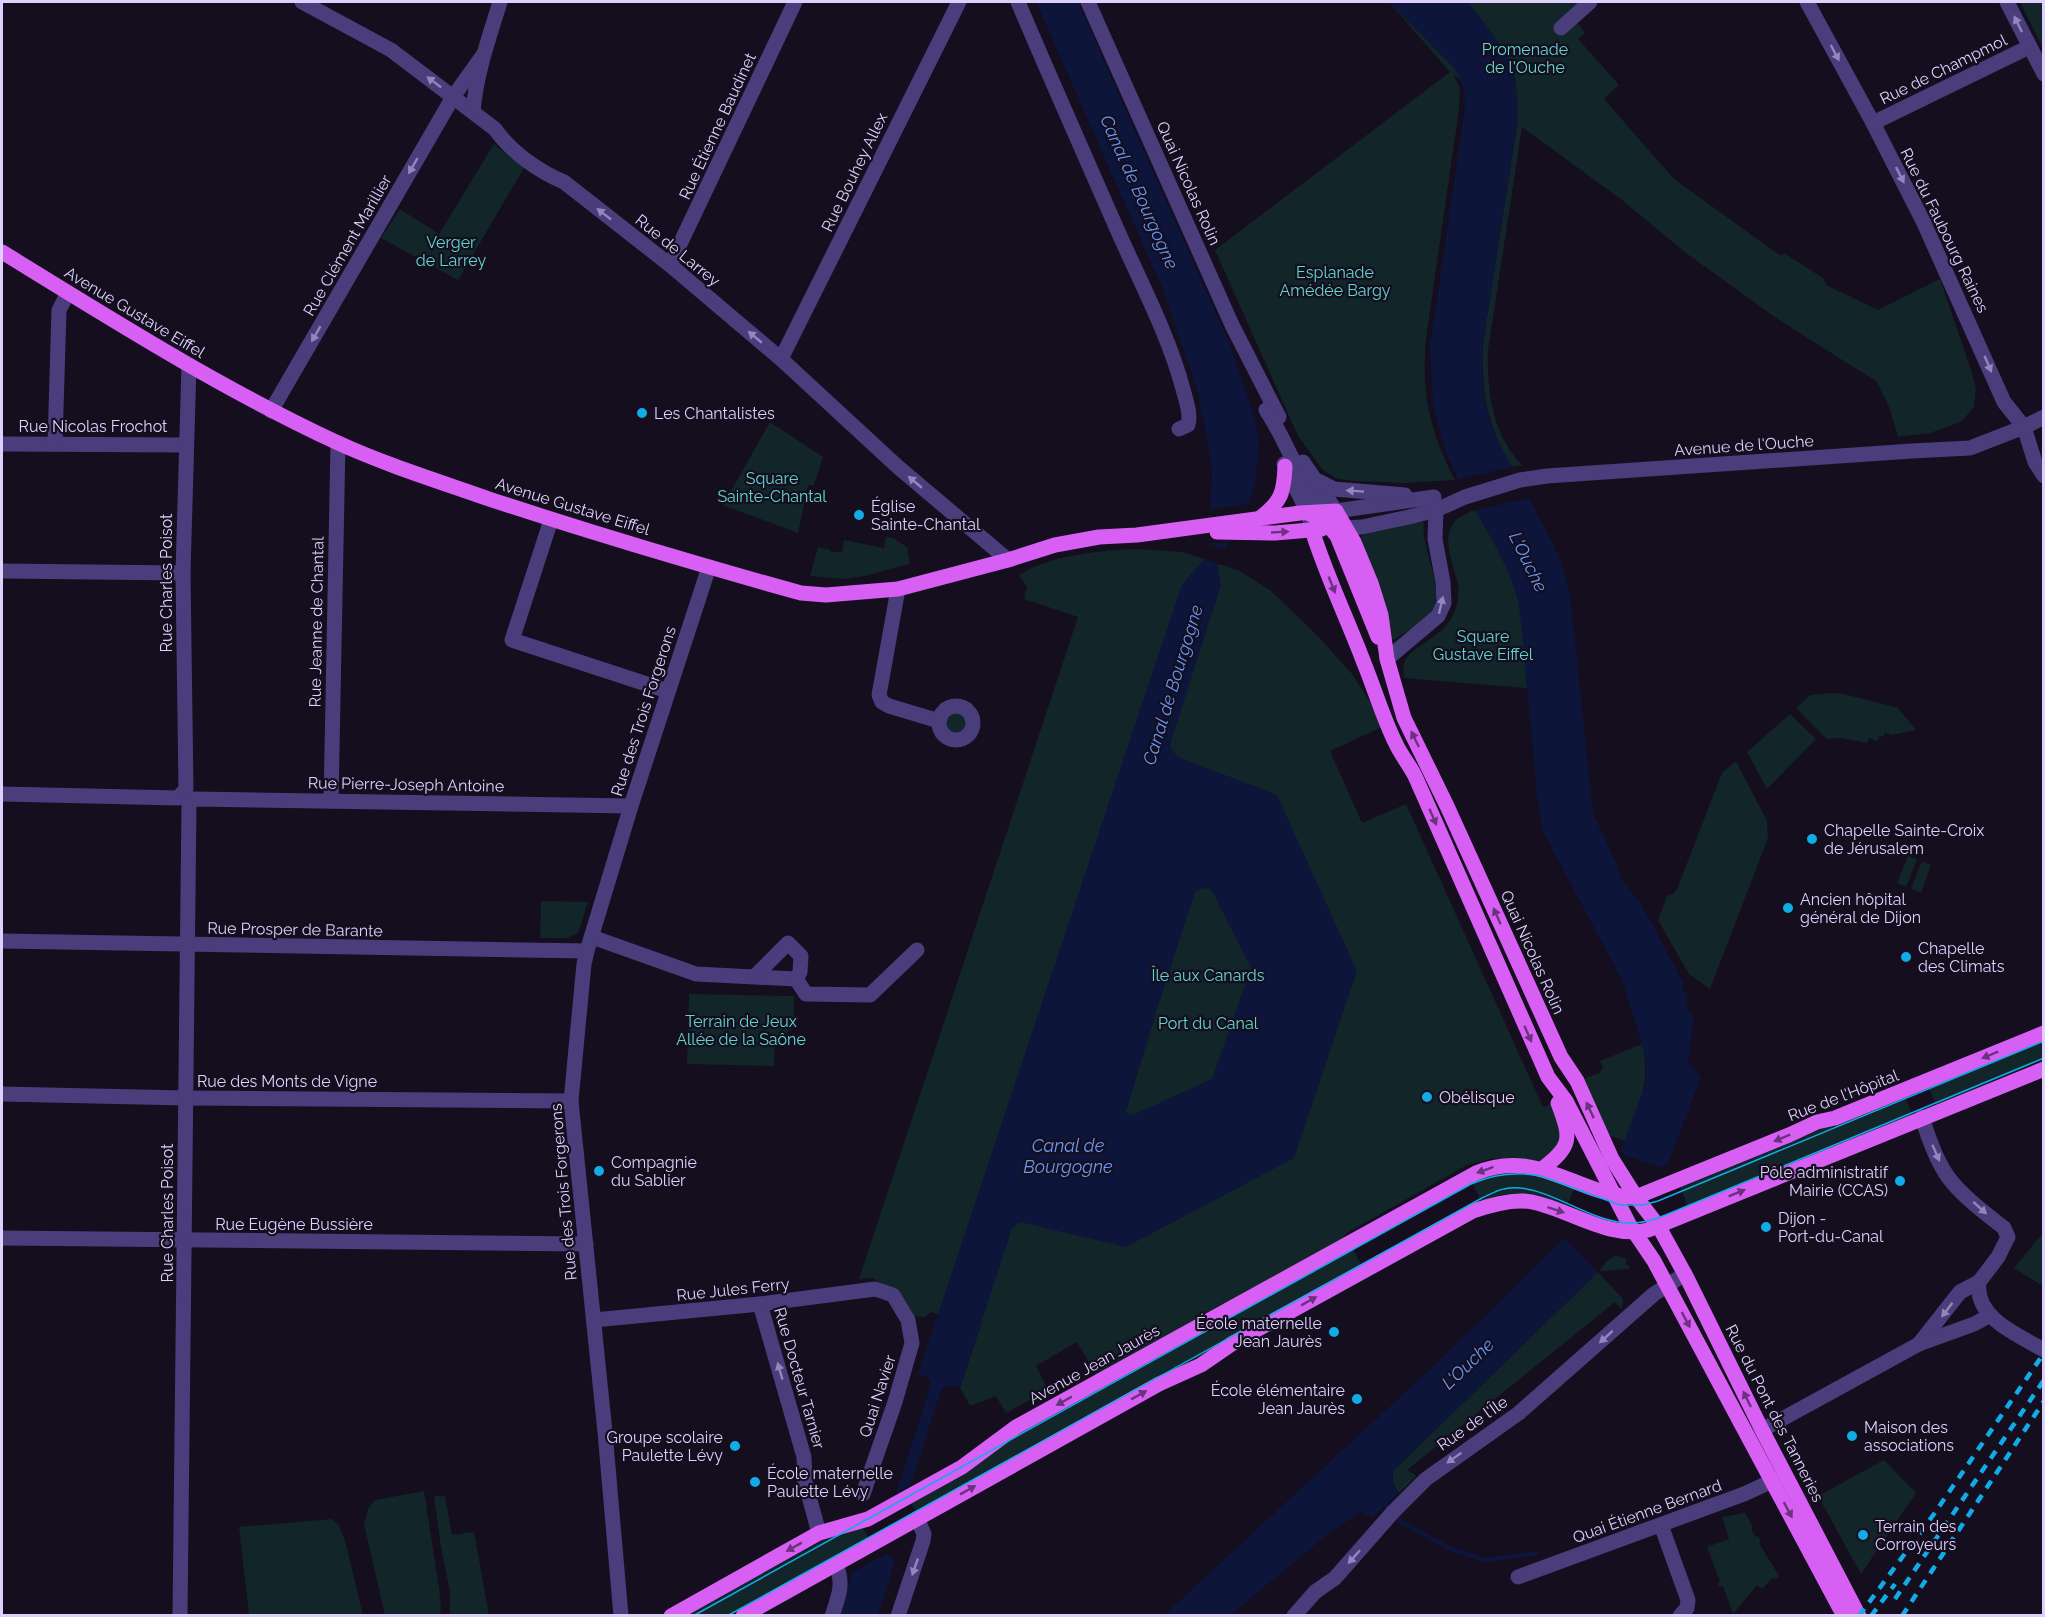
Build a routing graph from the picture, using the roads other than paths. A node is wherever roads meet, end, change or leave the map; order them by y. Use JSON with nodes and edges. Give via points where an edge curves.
{"nodes":[{"id":1,"x":302,"y":2,"type":"edge"},
{"id":2,"x":500,"y":2,"type":"edge"},
{"id":3,"x":959,"y":2,"type":"edge"},
{"id":4,"x":1018,"y":2,"type":"edge"},
{"id":5,"x":1088,"y":2,"type":"edge"},
{"id":6,"x":1590,"y":2,"type":"edge"},
{"id":7,"x":1807,"y":2,"type":"edge"},
{"id":8,"x":2007,"y":2,"type":"edge"},
{"id":9,"x":790,"y":3,"type":"edge"},
{"id":10,"x":1561,"y":28,"type":"dead end"},
{"id":11,"x":2029,"y":46,"type":"junction"},
{"id":12,"x":483,"y":55,"type":"junction"},
{"id":13,"x":2043,"y":74,"type":"edge"},
{"id":14,"x":453,"y":97,"type":"junction"},
{"id":15,"x":473,"y":112,"type":"junction"},
{"id":16,"x":1873,"y":123,"type":"junction"},
{"id":17,"x":2,"y":252,"type":"edge"},
{"id":18,"x":670,"y":265,"type":"junction"},
{"id":19,"x":68,"y":293,"type":"junction"},
{"id":20,"x":781,"y":359,"type":"junction"},
{"id":21,"x":189,"y":365,"type":"junction"},
{"id":22,"x":1258,"y":378,"type":"junction"},
{"id":23,"x":1266,"y":410,"type":"junction"},
{"id":24,"x":272,"y":411,"type":"junction"},
{"id":25,"x":2043,"y":417,"type":"edge"},
{"id":26,"x":2024,"y":427,"type":"junction"},
{"id":27,"x":1179,"y":429,"type":"dead end"},
{"id":28,"x":338,"y":443,"type":"junction"},
{"id":29,"x":2,"y":444,"type":"edge"},
{"id":30,"x":55,"y":444,"type":"junction"},
{"id":31,"x":185,"y":445,"type":"junction"},
{"id":32,"x":1285,"y":466,"type":"junction"},
{"id":33,"x":2043,"y":476,"type":"edge"},
{"id":34,"x":1317,"y":481,"type":"junction"},
{"id":35,"x":1435,"y":503,"type":"junction"},
{"id":36,"x":1330,"y":511,"type":"junction"},
{"id":37,"x":1308,"y":513,"type":"junction"},
{"id":38,"x":551,"y":520,"type":"junction"},
{"id":39,"x":1252,"y":523,"type":"junction"},
{"id":40,"x":1339,"y":528,"type":"junction"},
{"id":41,"x":1312,"y":530,"type":"junction"},
{"id":42,"x":1008,"y":560,"type":"junction"},
{"id":43,"x":709,"y":567,"type":"junction"},
{"id":44,"x":2,"y":571,"type":"edge"},
{"id":45,"x":183,"y":573,"type":"junction"},
{"id":46,"x":898,"y":589,"type":"junction"},
{"id":47,"x":1386,"y":660,"type":"junction"},
{"id":48,"x":668,"y":691,"type":"junction"},
{"id":49,"x":1404,"y":718,"type":"junction"},
{"id":50,"x":939,"y":721,"type":"dead end"},
{"id":51,"x":1388,"y":727,"type":"junction"},
{"id":52,"x":2,"y":794,"type":"edge"},
{"id":53,"x":331,"y":801,"type":"junction"},
{"id":54,"x":183,"y":804,"type":"junction"},
{"id":55,"x":631,"y":806,"type":"junction"},
{"id":56,"x":1506,"y":937,"type":"junction"},
{"id":57,"x":2,"y":940,"type":"edge"},
{"id":58,"x":589,"y":944,"type":"junction"},
{"id":59,"x":1489,"y":944,"type":"junction"},
{"id":60,"x":188,"y":945,"type":"junction"},
{"id":61,"x":916,"y":950,"type":"dead end"},
{"id":62,"x":756,"y":976,"type":"junction"},
{"id":63,"x":796,"y":979,"type":"junction"},
{"id":64,"x":1537,"y":1004,"type":"junction"},
{"id":65,"x":1519,"y":1012,"type":"junction"},
{"id":66,"x":2043,"y":1033,"type":"edge"},
{"id":67,"x":2043,"y":1069,"type":"edge"},
{"id":68,"x":1548,"y":1077,"type":"junction"},
{"id":69,"x":2,"y":1094,"type":"edge"},
{"id":70,"x":186,"y":1098,"type":"junction"},
{"id":71,"x":571,"y":1101,"type":"junction"},
{"id":72,"x":1922,"y":1117,"type":"junction"},
{"id":73,"x":1542,"y":1169,"type":"junction"},
{"id":74,"x":1607,"y":1189,"type":"junction"},
{"id":75,"x":1641,"y":1203,"type":"junction"},
{"id":76,"x":1659,"y":1227,"type":"junction"},
{"id":77,"x":1632,"y":1231,"type":"junction"},
{"id":78,"x":2,"y":1238,"type":"edge"},
{"id":79,"x":185,"y":1241,"type":"junction"},
{"id":80,"x":586,"y":1244,"type":"junction"},
{"id":81,"x":1684,"y":1274,"type":"junction"},
{"id":82,"x":1979,"y":1282,"type":"junction"},
{"id":83,"x":1668,"y":1286,"type":"junction"},
{"id":84,"x":875,"y":1289,"type":"joint"},
{"id":85,"x":760,"y":1304,"type":"junction"},
{"id":86,"x":1989,"y":1316,"type":"junction"},
{"id":87,"x":594,"y":1320,"type":"junction"},
{"id":88,"x":1919,"y":1344,"type":"junction"},
{"id":89,"x":2043,"y":1350,"type":"edge"},
{"id":90,"x":1762,"y":1430,"type":"junction"},
{"id":91,"x":1779,"y":1478,"type":"junction"},
{"id":92,"x":863,"y":1494,"type":"dead end"},
{"id":93,"x":917,"y":1518,"type":"junction"},
{"id":94,"x":1661,"y":1525,"type":"junction"},
{"id":95,"x":819,"y":1533,"type":"junction"},
{"id":96,"x":836,"y":1564,"type":"junction"},
{"id":97,"x":1518,"y":1577,"type":"dead end"},
{"id":98,"x":180,"y":1616,"type":"edge"},
{"id":99,"x":621,"y":1616,"type":"edge"},
{"id":100,"x":671,"y":1616,"type":"edge"},
{"id":101,"x":743,"y":1616,"type":"edge"},
{"id":102,"x":832,"y":1616,"type":"edge"},
{"id":103,"x":898,"y":1616,"type":"edge"},
{"id":104,"x":1294,"y":1616,"type":"edge"},
{"id":105,"x":1680,"y":1616,"type":"edge"},
{"id":106,"x":1844,"y":1616,"type":"edge"},
{"id":107,"x":1859,"y":1616,"type":"edge"}],
"edges":[{"from":14,"to":1,"type":"street","name":"Rue de Larrey","one_way":true,"via":[[391,50]]},
{"from":2,"to":12,"type":"street"},
{"from":3,"to":20,"type":"street","name":"Rue Bouhey Allex"},
{"from":4,"to":27,"type":"street","via":[[1166,338],[1189,416],[1188,425]]},
{"from":5,"to":22,"type":"street","name":"Quai Nicolas Rolin"},
{"from":6,"to":10,"type":"street"},
{"from":7,"to":16,"type":"street","name":"Rue du Faubourg Raines","one_way":true},
{"from":11,"to":8,"type":"street","one_way":true},
{"from":9,"to":18,"type":"street","name":"Rue Étienne Baudinet"},
{"from":11,"to":13,"type":"street"},
{"from":11,"to":16,"type":"street","name":"Rue de Champmol"},
{"from":12,"to":14,"type":"street","name":"Rue Clément Marillier"},
{"from":12,"to":15,"type":"street"},
{"from":14,"to":15,"type":"street","name":"Rue de Larrey"},
{"from":14,"to":24,"type":"street","name":"Rue Clément Marillier","one_way":true},
{"from":18,"to":15,"type":"street","name":"Rue de Larrey","one_way":true,"via":[[564,182],[546,174],[504,142],[495,129]]},
{"from":16,"to":26,"type":"street","name":"Rue du Faubourg Raines","one_way":true,"via":[[1923,221],[2004,402]]},
{"from":17,"to":19,"type":"main road","name":"Avenue Gustave Eiffel"},
{"from":20,"to":18,"type":"street","name":"Rue de Larrey","one_way":true},
{"from":19,"to":21,"type":"main road","name":"Avenue Gustave Eiffel"},
{"from":19,"to":30,"type":"street","via":[[59,310]]},
{"from":42,"to":20,"type":"street","name":"Rue de Larrey","one_way":true,"via":[[898,467]]},
{"from":21,"to":24,"type":"main road","name":"Avenue Gustave Eiffel"},
{"from":21,"to":31,"type":"street","name":"Rue Charles Poisot"},
{"from":22,"to":23,"type":"street","name":"Quai Nicolas Rolin"},
{"from":22,"to":34,"type":"street","name":"Quai Nicolas Rolin"},
{"from":23,"to":32,"type":"street","name":"Quai Nicolas Rolin"},
{"from":23,"to":36,"type":"street","via":[[1311,496]]},
{"from":24,"to":28,"type":"main road","name":"Avenue Gustave Eiffel"},
{"from":25,"to":26,"type":"street","name":"Avenue de l'Ouche"},
{"from":26,"to":33,"type":"street","name":"Rue du Faubourg Raines"},
{"from":26,"to":35,"type":"street","name":"Avenue de l'Ouche","via":[[1965,449],[1520,480]]},
{"from":28,"to":38,"type":"main road","name":"Avenue Gustave Eiffel","via":[[401,469]]},
{"from":28,"to":53,"type":"street","name":"Rue Jeanne de Chantal"},
{"from":29,"to":30,"type":"street","name":"Rue Nicolas Frochot"},
{"from":30,"to":31,"type":"street","name":"Rue Nicolas Frochot"},
{"from":31,"to":45,"type":"street","name":"Rue Charles Poisot"},
{"from":32,"to":37,"type":"street","name":"Quai Nicolas Rolin"},
{"from":32,"to":39,"type":"main road","via":[[1280,498]]},
{"from":35,"to":34,"type":"street","name":"Avenue de l'Ouche","one_way":true,"via":[[1334,489]]},
{"from":34,"to":36,"type":"street","name":"Quai Nicolas Rolin"},
{"from":35,"to":36,"type":"street","name":"Avenue de l'Ouche"},
{"from":35,"to":40,"type":"street","name":"Avenue de l'Ouche","via":[[1362,527]]},
{"from":47,"to":35,"type":"street","one_way":true,"via":[[1438,616],[1444,603],[1435,539]]},
{"from":36,"to":37,"type":"main road","name":"Avenue de l'Ouche"},
{"from":36,"to":40,"type":"main road","name":"Quai Nicolas Rolin"},
{"from":37,"to":39,"type":"main road","name":"Avenue Gustave Eiffel"},
{"from":37,"to":40,"type":"main road"},
{"from":37,"to":41,"type":"street","name":"Quai Nicolas Rolin"},
{"from":38,"to":43,"type":"main road","name":"Avenue Gustave Eiffel"},
{"from":38,"to":48,"type":"street","via":[[512,640]]},
{"from":39,"to":41,"type":"main road","name":"Avenue Gustave Eiffel","one_way":true},
{"from":39,"to":42,"type":"main road","name":"Avenue Gustave Eiffel","via":[[1099,537],[1055,544]]},
{"from":40,"to":41,"type":"main road","name":"Avenue Gustave Eiffel"},
{"from":40,"to":47,"type":"main road","name":"Quai Nicolas Rolin","via":[[1342,547]]},
{"from":41,"to":51,"type":"main road","name":"Quai Nicolas Rolin","one_way":true},
{"from":42,"to":46,"type":"main road","name":"Avenue Gustave Eiffel"},
{"from":43,"to":46,"type":"main road","name":"Avenue Gustave Eiffel","via":[[801,593],[826,595]]},
{"from":43,"to":48,"type":"street","name":"Rue des Trois Forgerons"},
{"from":44,"to":45,"type":"street"},
{"from":45,"to":54,"type":"street","name":"Rue Charles Poisot","via":[[188,785]]},
{"from":46,"to":50,"type":"street","via":[[879,695],[889,706]]},
{"from":47,"to":49,"type":"main road","name":"Quai Nicolas Rolin"},
{"from":48,"to":55,"type":"street","name":"Rue des Trois Forgerons"},
{"from":49,"to":51,"type":"main road"},
{"from":56,"to":49,"type":"main road","name":"Quai Nicolas Rolin","one_way":true},
{"from":51,"to":59,"type":"main road","name":"Quai Nicolas Rolin","one_way":true,"via":[[1415,776]]},
{"from":52,"to":54,"type":"street","name":"Rue Pierre-Joseph Antoine"},
{"from":53,"to":54,"type":"street","name":"Rue Pierre-Joseph Antoine","via":[[195,799]]},
{"from":53,"to":55,"type":"street","name":"Rue Pierre-Joseph Antoine"},
{"from":54,"to":60,"type":"street","name":"Rue Charles Poisot"},
{"from":55,"to":58,"type":"street","name":"Rue des Trois Forgerons"},
{"from":56,"to":59,"type":"main road"},
{"from":56,"to":64,"type":"main road","name":"Quai Nicolas Rolin"},
{"from":57,"to":60,"type":"street","name":"Rue Prosper de Barante"},
{"from":58,"to":60,"type":"street","name":"Rue Prosper de Barante"},
{"from":58,"to":62,"type":"street","name":"Rue Prosper de Barante","via":[[696,974]]},
{"from":58,"to":71,"type":"street","name":"Rue des Trois Forgerons"},
{"from":59,"to":65,"type":"main road","name":"Quai Nicolas Rolin"},
{"from":60,"to":70,"type":"street","name":"Rue Charles Poisot"},
{"from":61,"to":63,"type":"street","via":[[870,995],[807,994]]},
{"from":62,"to":63,"type":"street","name":"Rue Prosper de Barante"},
{"from":62,"to":63,"type":"street","via":[[788,943],[801,956],[801,972]]},
{"from":64,"to":65,"type":"main road"},
{"from":75,"to":64,"type":"main road","name":"Quai Nicolas Rolin","one_way":true,"via":[[1615,1163]]},
{"from":65,"to":68,"type":"main road","name":"Quai Nicolas Rolin","one_way":true},
{"from":66,"to":75,"type":"main road","name":"Rue de l'Hôpital","one_way":true,"via":[[1654,1190]]},
{"from":67,"to":72,"type":"main road"},
{"from":68,"to":73,"type":"main road","via":[[1568,1129],[1568,1140]]},
{"from":68,"to":74,"type":"main road","name":"Quai Nicolas Rolin","via":[[1566,1101]]},
{"from":69,"to":70,"type":"street","name":"Rue des Monts de Vigne"},
{"from":70,"to":71,"type":"street","name":"Rue des Monts de Vigne"},
{"from":70,"to":79,"type":"street","name":"Rue Charles Poisot"},
{"from":71,"to":80,"type":"street","name":"Rue des Trois Forgerons"},
{"from":76,"to":72,"type":"main road","one_way":true},
{"from":72,"to":82,"type":"street","one_way":true,"via":[[1948,1176],[2004,1228],[2008,1237]]},
{"from":73,"to":74,"type":"main road","name":"Avenue Jean Jaurès"},
{"from":73,"to":95,"type":"main road","name":"Avenue Jean Jaurès","one_way":true,"via":[[1501,1165],[1468,1177],[1016,1427],[962,1467],[868,1519]]},
{"from":74,"to":75,"type":"main road","name":"Avenue Jean Jaurès"},
{"from":74,"to":77,"type":"main road","name":"Quai Nicolas Rolin"},
{"from":75,"to":76,"type":"main road","name":"Quai Nicolas Rolin"},
{"from":76,"to":77,"type":"main road"},
{"from":76,"to":81,"type":"main road","name":"Rue du Pont des Tanneries"},
{"from":77,"to":83,"type":"main road","name":"Rue du Pont des Tanneries"},
{"from":93,"to":77,"type":"main road","one_way":true,"via":[[1159,1384],[1201,1365],[1233,1343],[1473,1210],[1531,1202],[1617,1231]]},
{"from":78,"to":79,"type":"street","name":"Rue Eugène Bussière"},
{"from":79,"to":80,"type":"street","name":"Rue Eugène Bussière"},
{"from":79,"to":98,"type":"street","name":"Rue Charles Poisot"},
{"from":80,"to":87,"type":"street","name":"Rue des Trois Forgerons"},
{"from":81,"to":83,"type":"street","name":"Rue de l'Île"},
{"from":90,"to":81,"type":"main road","name":"Rue du Pont des Tanneries","one_way":true},
{"from":82,"to":86,"type":"street","via":[[1980,1297]]},
{"from":82,"to":88,"type":"street","one_way":true,"via":[[1960,1292]]},
{"from":83,"to":91,"type":"main road","name":"Rue du Pont des Tanneries","one_way":true},
{"from":83,"to":104,"type":"street","name":"Rue de l'Île","one_way":true,"via":[[1519,1413],[1426,1479],[1335,1578],[1315,1592]]},
{"from":84,"to":85,"type":"street","name":"Rue Jules Ferry"},
{"from":84,"to":92,"type":"street","name":"Quai Navier","via":[[893,1295],[908,1320],[912,1344]]},
{"from":85,"to":87,"type":"street","name":"Rue Jules Ferry"},
{"from":95,"to":85,"type":"street","name":"Rue Docteur Tarnier","one_way":true,"via":[[804,1457]]},
{"from":86,"to":88,"type":"street"},
{"from":86,"to":89,"type":"street"},
{"from":87,"to":99,"type":"street","name":"Rue des Trois Forgerons"},
{"from":88,"to":90,"type":"street"},
{"from":90,"to":91,"type":"main road","name":"Rue du Pont des Tanneries"},
{"from":91,"to":94,"type":"street","name":"Quai Étienne Bernard"},
{"from":91,"to":106,"type":"main road","name":"Rue du Pont des Tanneries","one_way":true},
{"from":91,"to":107,"type":"main road","name":"Rue du Pont des Tanneries"},
{"from":93,"to":96,"type":"main road"},
{"from":93,"to":103,"type":"street","one_way":true,"via":[[923,1541]]},
{"from":94,"to":97,"type":"street","name":"Quai Étienne Bernard"},
{"from":94,"to":105,"type":"street","via":[[1688,1600]]},
{"from":95,"to":100,"type":"main road","name":"Avenue Jean Jaurès","one_way":true},
{"from":96,"to":101,"type":"main road"},
{"from":96,"to":102,"type":"street","via":[[841,1590]]}]}
